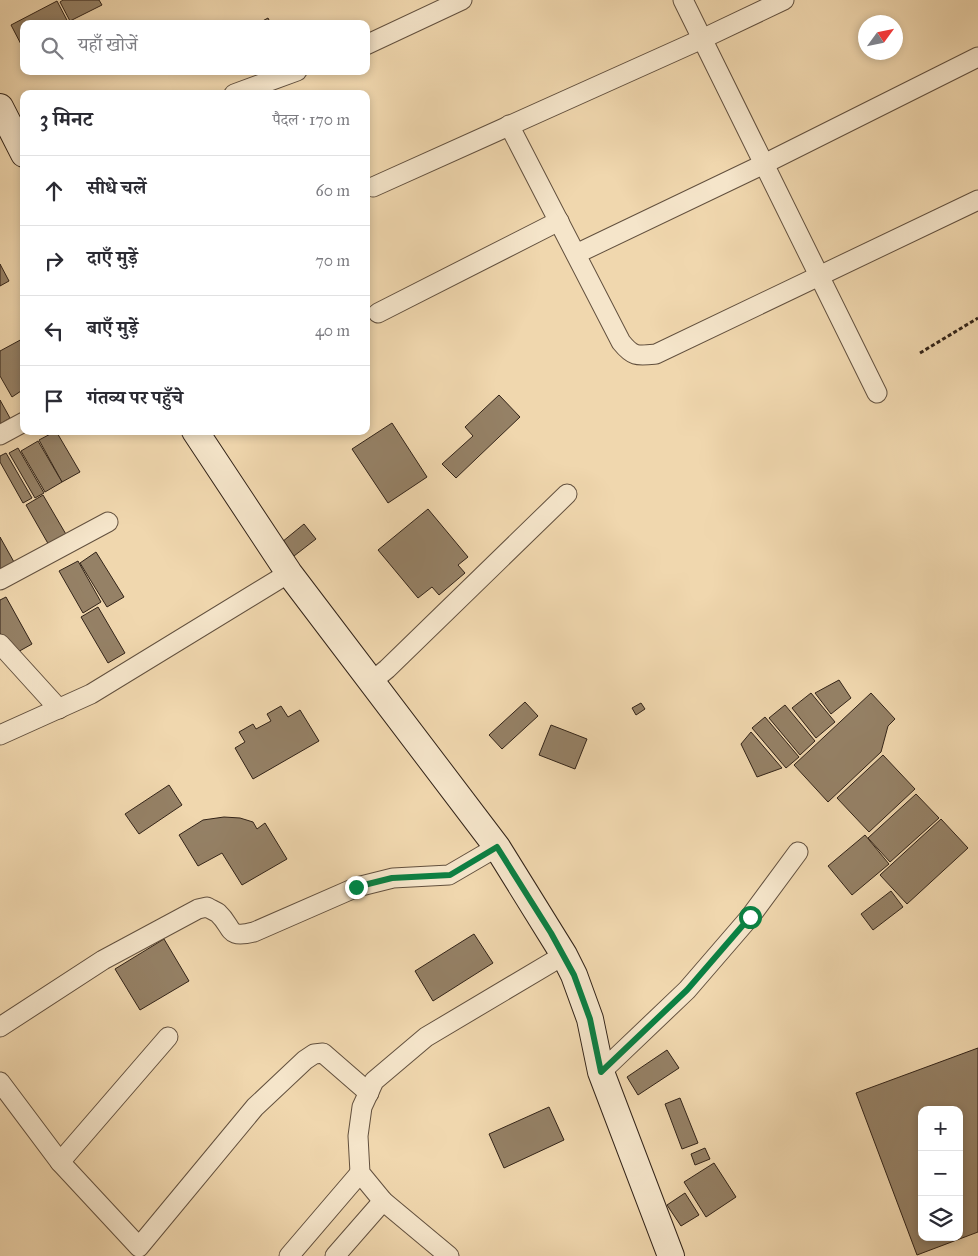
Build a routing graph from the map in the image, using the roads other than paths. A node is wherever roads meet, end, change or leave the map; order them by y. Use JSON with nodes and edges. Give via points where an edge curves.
{"nodes":[{"id":1,"x":462,"y":0,"type":"edge"},
{"id":2,"x":683,"y":0,"type":"edge"},
{"id":3,"x":784,"y":0,"type":"edge"},
{"id":4,"x":702,"y":39,"type":"junction"},
{"id":5,"x":370,"y":43,"type":"edge"},
{"id":6,"x":978,"y":57,"type":"edge"},
{"id":7,"x":287,"y":75,"type":"edge"},
{"id":8,"x":245,"y":90,"type":"edge"},
{"id":9,"x":0,"y":107,"type":"edge"},
{"id":10,"x":509,"y":125,"type":"junction"},
{"id":11,"x":13,"y":145,"type":"edge"},
{"id":12,"x":764,"y":164,"type":"junction"},
{"id":13,"x":373,"y":187,"type":"dead end"},
{"id":14,"x":978,"y":200,"type":"edge"},
{"id":15,"x":559,"y":221,"type":"junction"},
{"id":16,"x":576,"y":254,"type":"junction"},
{"id":17,"x":820,"y":277,"type":"junction"},
{"id":18,"x":378,"y":313,"type":"dead end"},
{"id":19,"x":877,"y":393,"type":"dead end"},
{"id":20,"x":20,"y":424,"type":"edge"},
{"id":21,"x":0,"y":435,"type":"edge"},
{"id":22,"x":198,"y":435,"type":"edge"},
{"id":23,"x":567,"y":494,"type":"dead end"},
{"id":24,"x":108,"y":522,"type":"dead end"},
{"id":25,"x":289,"y":573,"type":"junction"},
{"id":26,"x":0,"y":580,"type":"edge"},
{"id":27,"x":0,"y":644,"type":"edge"},
{"id":28,"x":371,"y":682,"type":"junction"},
{"id":29,"x":59,"y":709,"type":"junction"},
{"id":30,"x":0,"y":735,"type":"edge"},
{"id":31,"x":497,"y":847,"type":"junction"},
{"id":32,"x":798,"y":852,"type":"dead end"},
{"id":33,"x":569,"y":965,"type":"junction"},
{"id":34,"x":0,"y":1027,"type":"edge"},
{"id":35,"x":168,"y":1037,"type":"dead end"},
{"id":36,"x":601,"y":1072,"type":"junction"},
{"id":37,"x":0,"y":1082,"type":"edge"},
{"id":38,"x":368,"y":1093,"type":"junction"},
{"id":39,"x":60,"y":1162,"type":"junction"},
{"id":40,"x":360,"y":1173,"type":"junction"},
{"id":41,"x":383,"y":1201,"type":"junction"},
{"id":42,"x":144,"y":1251,"type":"edge"},
{"id":43,"x":289,"y":1256,"type":"edge"},
{"id":44,"x":335,"y":1256,"type":"edge"},
{"id":45,"x":449,"y":1256,"type":"edge"},
{"id":46,"x":671,"y":1256,"type":"edge"}],
"edges":[{"from":1,"to":5,"type":"street"},
{"from":2,"to":4,"type":"street"},
{"from":3,"to":4,"type":"street"},
{"from":4,"to":10,"type":"street"},
{"from":4,"to":12,"type":"street"},
{"from":6,"to":12,"type":"street"},
{"from":7,"to":8,"type":"street"},
{"from":9,"to":11,"type":"main road"},
{"from":10,"to":13,"type":"street"},
{"from":10,"to":15,"type":"street"},
{"from":12,"to":16,"type":"street"},
{"from":12,"to":17,"type":"street"},
{"from":14,"to":17,"type":"street"},
{"from":15,"to":16,"type":"street"},
{"from":15,"to":18,"type":"street"},
{"from":16,"to":17,"type":"street","via":[[621,342],[638,356],[656,354]]},
{"from":17,"to":19,"type":"street"},
{"from":20,"to":21,"type":"street"},
{"from":22,"to":25,"type":"main road"},
{"from":23,"to":28,"type":"street"},
{"from":24,"to":26,"type":"street"},
{"from":25,"to":28,"type":"main road"},
{"from":25,"to":29,"type":"street","via":[[91,694]]},
{"from":27,"to":29,"type":"street"},
{"from":28,"to":31,"type":"main road"},
{"from":29,"to":30,"type":"street"},
{"from":31,"to":33,"type":"main road"},
{"from":31,"to":34,"type":"street","via":[[450,875],[392,878],[356,887],[242,935],[232,932],[218,913],[207,907],[198,910],[103,960]]},
{"from":32,"to":36,"type":"street","via":[[750,917],[687,990]]},
{"from":33,"to":36,"type":"main road","via":[[590,1019]]},
{"from":33,"to":38,"type":"street","via":[[426,1037],[374,1081]]},
{"from":35,"to":39,"type":"street"},
{"from":36,"to":46,"type":"main road"},
{"from":37,"to":39,"type":"street"},
{"from":38,"to":40,"type":"street","via":[[362,1107],[358,1136]]},
{"from":38,"to":42,"type":"street","via":[[323,1053],[309,1057],[255,1107]]},
{"from":39,"to":42,"type":"street"},
{"from":40,"to":41,"type":"street"},
{"from":40,"to":43,"type":"street"},
{"from":41,"to":44,"type":"street"},
{"from":41,"to":45,"type":"street"}]}
